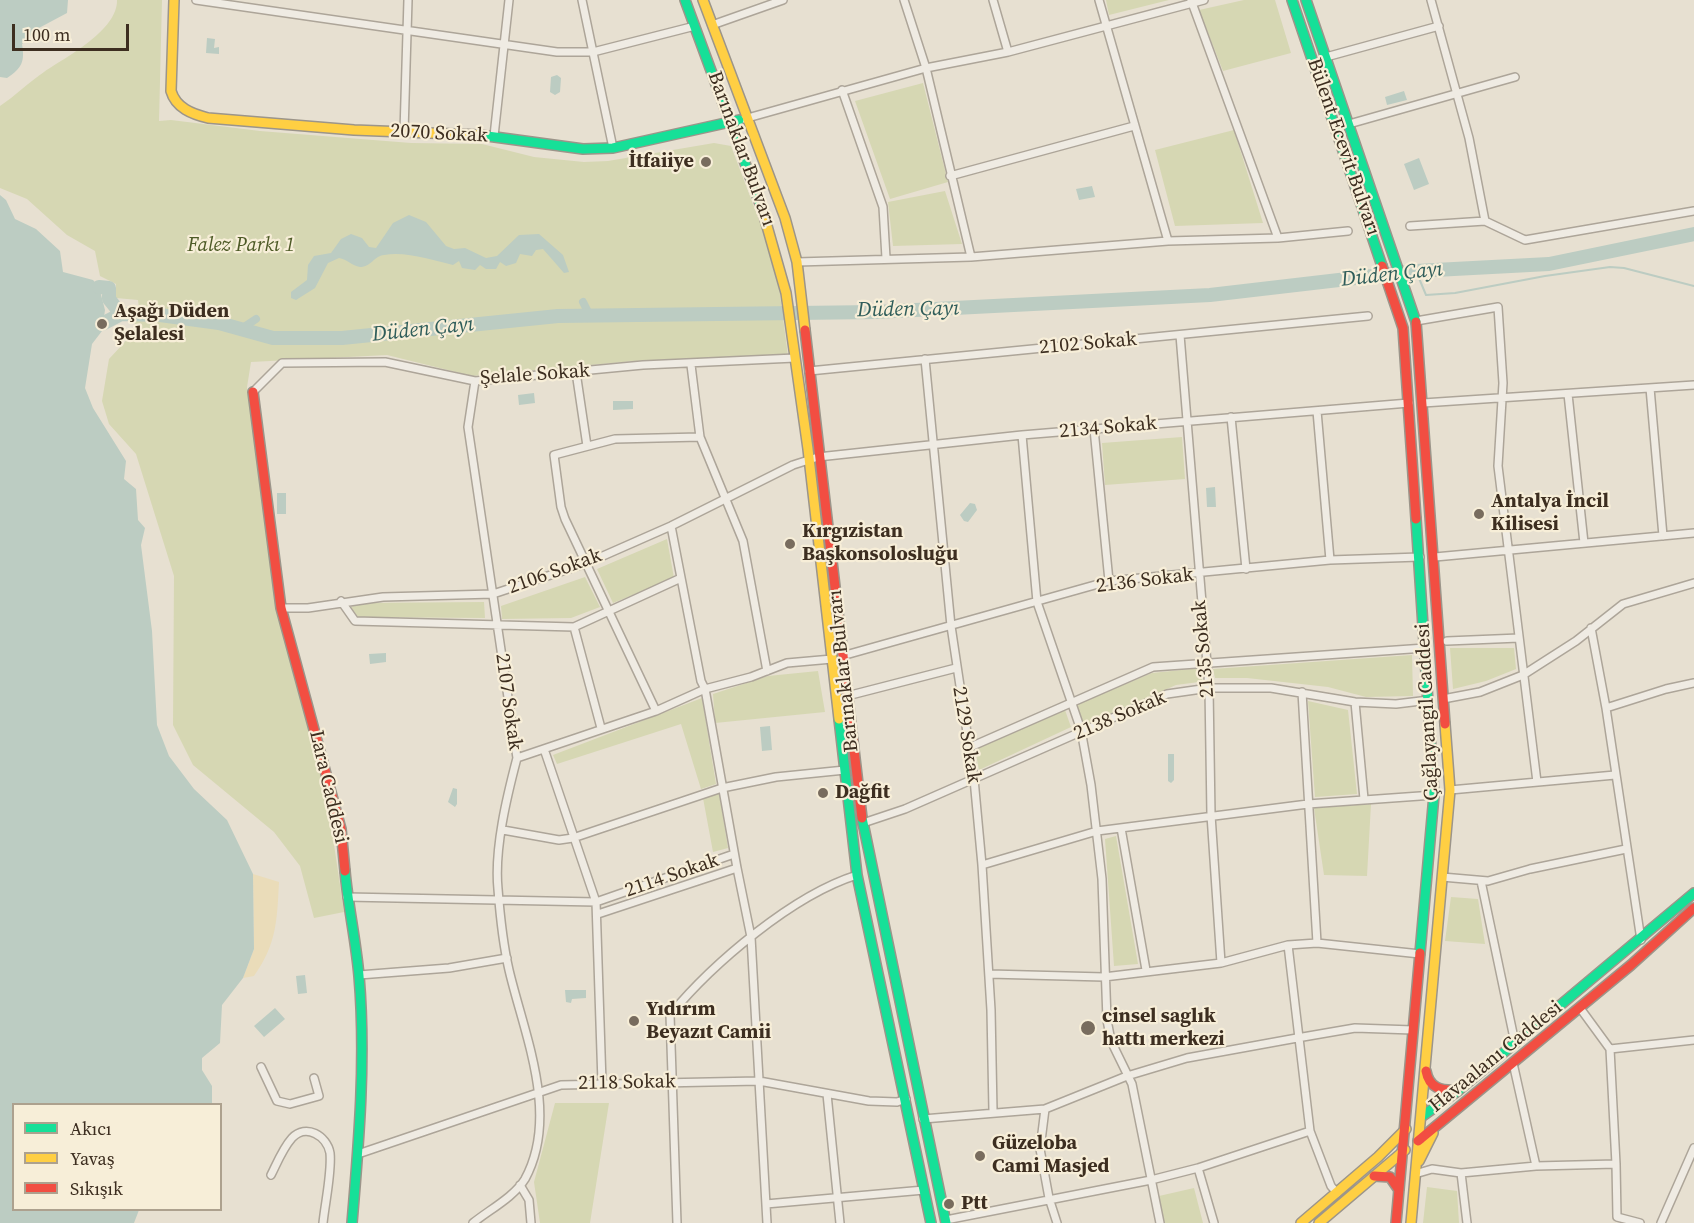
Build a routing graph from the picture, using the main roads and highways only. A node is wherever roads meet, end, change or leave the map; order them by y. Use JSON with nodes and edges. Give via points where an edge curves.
{"nodes":[{"id":1,"x":174,"y":0,"type":"edge"},
{"id":2,"x":685,"y":0,"type":"edge"},
{"id":3,"x":702,"y":0,"type":"edge"},
{"id":4,"x":1292,"y":0,"type":"edge"},
{"id":5,"x":1306,"y":0,"type":"edge"},
{"id":6,"x":739,"y":120,"type":"junction"},
{"id":7,"x":1408,"y":293,"type":"joint"},
{"id":8,"x":1394,"y":295,"type":"joint"},
{"id":9,"x":253,"y":392,"type":"road end"},
{"id":10,"x":813,"y":458,"type":"junction"},
{"id":11,"x":1694,"y":893,"type":"edge"},
{"id":12,"x":1694,"y":908,"type":"edge"},
{"id":13,"x":1425,"y":1056,"type":"junction"},
{"id":14,"x":1459,"y":1089,"type":"junction"},
{"id":15,"x":1407,"y":1102,"type":"junction"},
{"id":16,"x":1420,"y":1117,"type":"junction"},
{"id":17,"x":1439,"y":1125,"type":"junction"},
{"id":18,"x":1404,"y":1131,"type":"junction"},
{"id":19,"x":1418,"y":1141,"type":"junction"},
{"id":20,"x":1402,"y":1152,"type":"junction"},
{"id":21,"x":1378,"y":1157,"type":"junction"},
{"id":22,"x":1374,"y":1176,"type":"junction"},
{"id":23,"x":1415,"y":1177,"type":"junction"},
{"id":24,"x":1399,"y":1190,"type":"junction"},
{"id":25,"x":946,"y":1222,"type":"edge"},
{"id":26,"x":352,"y":1223,"type":"edge"},
{"id":27,"x":931,"y":1223,"type":"edge"},
{"id":28,"x":1301,"y":1223,"type":"edge"},
{"id":29,"x":1319,"y":1223,"type":"edge"},
{"id":30,"x":1396,"y":1223,"type":"edge"},
{"id":31,"x":1411,"y":1223,"type":"edge"}],
"edges":[{"from":1,"to":6,"type":"main road","name":"2070 Sokak","via":[[171,96],[188,113],[255,123],[494,136],[533,144],[613,148]]},
{"from":2,"to":6,"type":"main road","name":"Barınaklar Bulvarı"},
{"from":3,"to":6,"type":"main road","name":"Barınaklar Bulvarı"},
{"from":4,"to":8,"type":"main road","name":"Bülent Ecevit Bulvarı"},
{"from":5,"to":7,"type":"main road","name":"Bülent Ecevit Bulvarı"},
{"from":6,"to":10,"type":"main road","name":"Barınaklar Bulvarı","via":[[788,300]]},
{"from":6,"to":10,"type":"main road","name":"Barınaklar Bulvarı","via":[[785,218],[797,262]]},
{"from":7,"to":13,"type":"main road","name":"Çağlayangil Caddesi","via":[[1416,321],[1423,403],[1450,790]]},
{"from":8,"to":15,"type":"main road","name":"Çağlayangil Caddesi","via":[[1403,328],[1434,795]]},
{"from":9,"to":26,"type":"main road","name":"Lara Caddesi","via":[[282,608],[341,829],[359,975],[363,1083]]},
{"from":10,"to":25,"type":"main road","name":"Barınaklar Bulvarı","via":[[863,823]]},
{"from":10,"to":27,"type":"main road","name":"Barınaklar Bulvarı","via":[[857,875]]},
{"from":11,"to":14,"type":"main road","name":"Havaalanı Caddesi"},
{"from":12,"to":17,"type":"main road","name":"Havaalanı Caddesi"},
{"from":13,"to":14,"type":"main road","via":[[1426,1078],[1433,1087],[1441,1091]]},
{"from":13,"to":16,"type":"main road","name":"Çağlayangil Caddesi"},
{"from":14,"to":16,"type":"main road","name":"Havaalanı Caddesi"},
{"from":15,"to":18,"type":"main road","name":"Çağlayangil Caddesi"},
{"from":15,"to":21,"type":"main road"},
{"from":16,"to":18,"type":"main road","name":"Havaalanı Caddesi"},
{"from":16,"to":19,"type":"main road","name":"Çağlayangil Caddesi"},
{"from":17,"to":19,"type":"main road","name":"Havaalanı Caddesi"},
{"from":17,"to":23,"type":"main road","via":[[1424,1148]]},
{"from":18,"to":20,"type":"main road"},
{"from":18,"to":21,"type":"main road","name":"Havaalanı Caddesi"},
{"from":19,"to":20,"type":"main road","name":"Havaalanı Caddesi"},
{"from":19,"to":23,"type":"main road","name":"Çağlayangil Caddesi"},
{"from":20,"to":22,"type":"main road","name":"Havaalanı Caddesi"},
{"from":20,"to":24,"type":"main road"},
{"from":21,"to":28,"type":"main road","name":"Havaalanı Caddesi"},
{"from":22,"to":24,"type":"main road","via":[[1390,1177]]},
{"from":22,"to":29,"type":"main road","name":"Havaalanı Caddesi"},
{"from":23,"to":31,"type":"main road"},
{"from":24,"to":30,"type":"main road"}]}
